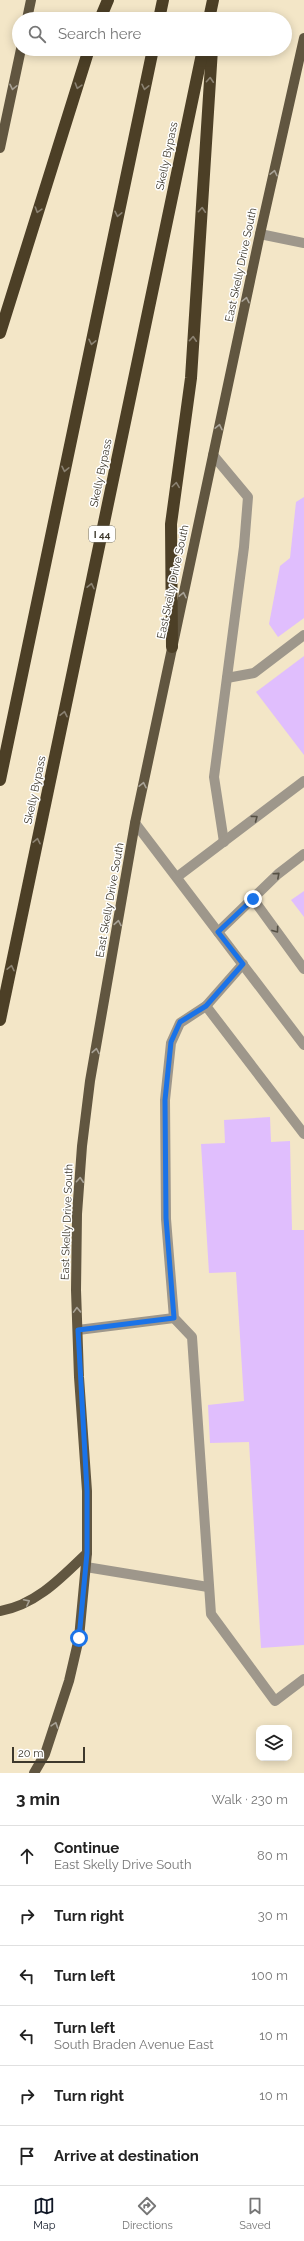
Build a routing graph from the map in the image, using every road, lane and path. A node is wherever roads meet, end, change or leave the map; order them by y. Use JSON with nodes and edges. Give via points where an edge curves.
{"nodes":[{"id":1,"x":31,"y":0,"type":"edge"},
{"id":2,"x":108,"y":0,"type":"edge"},
{"id":3,"x":163,"y":0,"type":"edge"},
{"id":4,"x":214,"y":0,"type":"edge"},
{"id":5,"x":28,"y":12,"type":"edge"},
{"id":6,"x":103,"y":12,"type":"edge"},
{"id":7,"x":160,"y":12,"type":"edge"},
{"id":8,"x":211,"y":12,"type":"edge"},
{"id":9,"x":214,"y":12,"type":"edge"},
{"id":10,"x":304,"y":38,"type":"edge"},
{"id":11,"x":20,"y":56,"type":"edge"},
{"id":12,"x":87,"y":56,"type":"edge"},
{"id":13,"x":152,"y":56,"type":"edge"},
{"id":14,"x":202,"y":56,"type":"edge"},
{"id":15,"x":212,"y":56,"type":"edge"},
{"id":16,"x":0,"y":148,"type":"edge"},
{"id":17,"x":260,"y":234,"type":"junction"},
{"id":18,"x":304,"y":243,"type":"edge"},
{"id":19,"x":0,"y":332,"type":"edge"},
{"id":20,"x":213,"y":455,"type":"junction"},
{"id":21,"x":304,"y":635,"type":"edge"},
{"id":22,"x":172,"y":647,"type":"junction"},
{"id":23,"x":227,"y":678,"type":"junction"},
{"id":24,"x":0,"y":780,"type":"edge"},
{"id":25,"x":304,"y":781,"type":"edge"},
{"id":26,"x":135,"y":823,"type":"junction"},
{"id":27,"x":224,"y":842,"type":"junction"},
{"id":28,"x":304,"y":854,"type":"edge"},
{"id":29,"x":177,"y":877,"type":"junction"},
{"id":30,"x":253,"y":899,"type":"junction"},
{"id":31,"x":218,"y":932,"type":"junction"},
{"id":32,"x":243,"y":964,"type":"junction"},
{"id":33,"x":304,"y":969,"type":"edge"},
{"id":34,"x":206,"y":1006,"type":"junction"},
{"id":35,"x":0,"y":1020,"type":"edge"},
{"id":36,"x":304,"y":1045,"type":"edge"},
{"id":37,"x":304,"y":1134,"type":"edge"},
{"id":38,"x":174,"y":1318,"type":"junction"},
{"id":39,"x":78,"y":1330,"type":"junction"},
{"id":40,"x":87,"y":1553,"type":"junction"},
{"id":41,"x":86,"y":1567,"type":"junction"},
{"id":42,"x":208,"y":1587,"type":"junction"},
{"id":43,"x":0,"y":1611,"type":"edge"},
{"id":44,"x":304,"y":1679,"type":"edge"},
{"id":45,"x":34,"y":1773,"type":"edge"}],
"edges":[{"from":1,"to":5,"type":"main road"},
{"from":2,"to":6,"type":"highway"},
{"from":3,"to":7,"type":"highway"},
{"from":4,"to":8,"type":"highway"},
{"from":4,"to":9,"type":"highway"},
{"from":17,"to":10,"type":"main road","name":"East Skelly Drive South","one_way":true},
{"from":11,"to":16,"type":"main road","one_way":true},
{"from":12,"to":19,"type":"highway","one_way":true},
{"from":13,"to":24,"type":"highway","one_way":true},
{"from":35,"to":14,"type":"highway","name":"Skelly Bypass","number":"I 44","one_way":true},
{"from":22,"to":15,"type":"highway","one_way":true,"via":[[171,524],[191,378]]},
{"from":17,"to":18,"type":"street"},
{"from":20,"to":17,"type":"main road","name":"East Skelly Drive South","one_way":true},
{"from":22,"to":20,"type":"main road","name":"East Skelly Drive South","one_way":true},
{"from":20,"to":23,"type":"street","via":[[248,497]]},
{"from":21,"to":23,"type":"street","via":[[254,673]]},
{"from":26,"to":22,"type":"main road","name":"East Skelly Drive South","one_way":true},
{"from":23,"to":27,"type":"street","via":[[214,777]]},
{"from":27,"to":25,"type":"street","one_way":true},
{"from":26,"to":29,"type":"street"},
{"from":39,"to":26,"type":"main road","name":"East Skelly Drive South","one_way":true,"via":[[77,1214],[82,1146],[90,1081]]},
{"from":27,"to":29,"type":"street"},
{"from":30,"to":28,"type":"street","one_way":true,"via":[[278,874]]},
{"from":29,"to":31,"type":"street"},
{"from":30,"to":31,"type":"street"},
{"from":30,"to":33,"type":"street","one_way":true},
{"from":31,"to":32,"type":"street"},
{"from":32,"to":34,"type":"street"},
{"from":32,"to":36,"type":"street"},
{"from":34,"to":37,"type":"street"},
{"from":34,"to":38,"type":"street","via":[[180,1022],[171,1042],[165,1100],[166,1218]]},
{"from":38,"to":39,"type":"street"},
{"from":38,"to":42,"type":"street","via":[[192,1337]]},
{"from":39,"to":40,"type":"main road","name":"East Skelly Drive South","via":[[87,1491]]},
{"from":40,"to":41,"type":"main road","name":"East Skelly Drive South"},
{"from":43,"to":40,"type":"main road","one_way":true,"via":[[14,1609],[51,1587]]},
{"from":41,"to":42,"type":"street"},
{"from":45,"to":41,"type":"main road","name":"East Skelly Drive South","one_way":true,"via":[[45,1754],[79,1638]]},
{"from":42,"to":44,"type":"street","via":[[211,1614],[275,1701]]}]}
